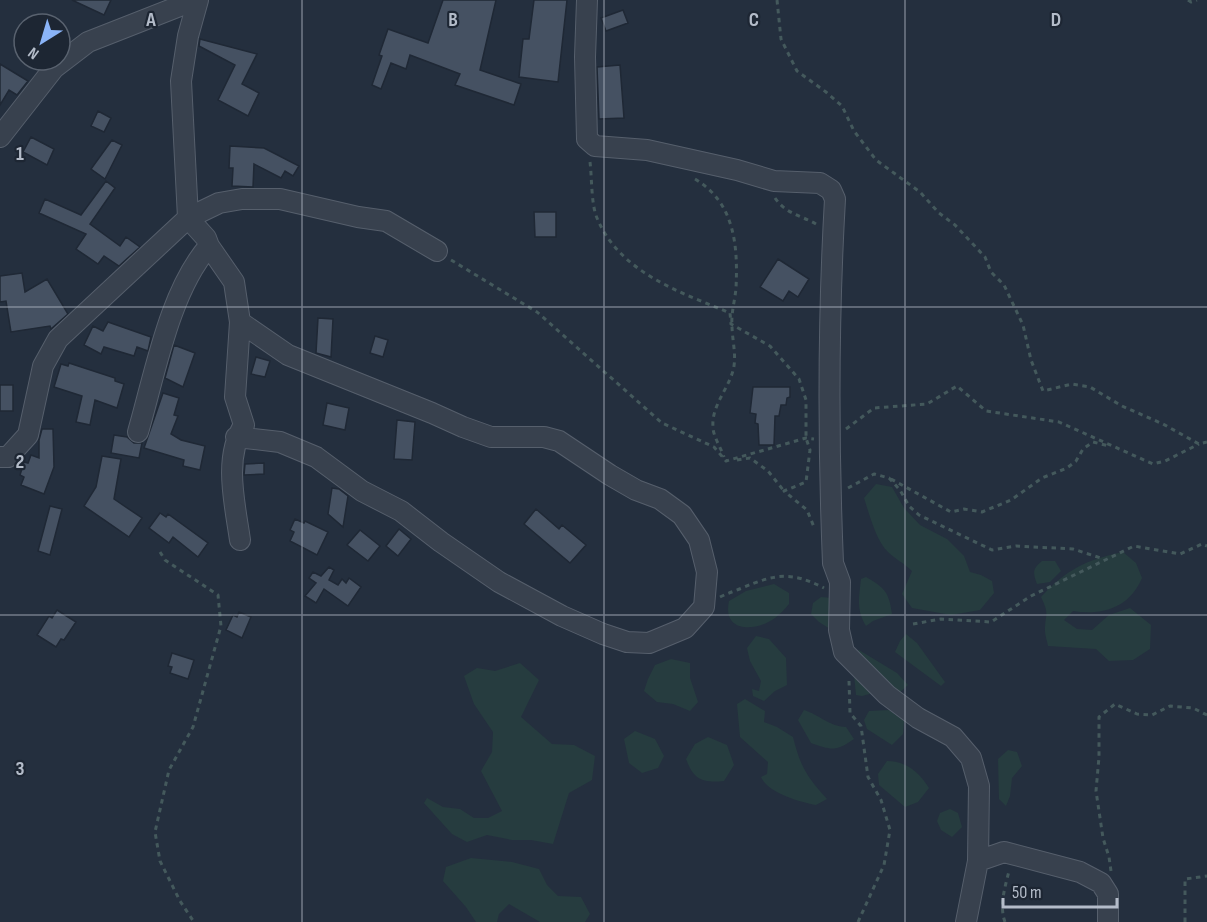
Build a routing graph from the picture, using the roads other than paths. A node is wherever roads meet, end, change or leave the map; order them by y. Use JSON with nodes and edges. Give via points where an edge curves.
{"nodes":[{"id":1,"x":196,"y":0,"type":"edge"},
{"id":2,"x":587,"y":0,"type":"edge"},
{"id":3,"x":0,"y":137,"type":"edge"},
{"id":4,"x":188,"y":218,"type":"junction"},
{"id":5,"x":208,"y":246,"type":"junction"},
{"id":6,"x":437,"y":251,"type":"road end"},
{"id":7,"x":240,"y":322,"type":"junction"},
{"id":8,"x":138,"y":432,"type":"dead end"},
{"id":9,"x":236,"y":437,"type":"junction"},
{"id":10,"x":0,"y":457,"type":"edge"},
{"id":11,"x":240,"y":540,"type":"dead end"},
{"id":12,"x":978,"y":861,"type":"junction"},
{"id":13,"x":966,"y":922,"type":"edge"},
{"id":14,"x":1108,"y":922,"type":"edge"}],
"edges":[{"from":1,"to":3,"type":"street","via":[[88,42],[54,68]]},
{"from":1,"to":4,"type":"street","via":[[181,81]]},
{"from":2,"to":12,"type":"street","via":[[587,140],[595,146],[647,150],[774,181],[820,183],[831,190],[835,199],[830,274],[829,442],[833,563],[840,582],[839,630],[844,652],[887,695],[953,737],[971,758],[979,786]]},
{"from":4,"to":5,"type":"street","via":[[206,238]]},
{"from":4,"to":6,"type":"street","via":[[219,203],[280,199],[386,221]]},
{"from":4,"to":10,"type":"street","via":[[58,339],[44,366],[28,435],[8,457]]},
{"from":5,"to":7,"type":"street","via":[[234,282]]},
{"from":5,"to":8,"type":"street","via":[[176,301]]},
{"from":7,"to":9,"type":"street","via":[[235,397],[244,425]]},
{"from":7,"to":9,"type":"street","via":[[288,355],[463,427],[492,437],[544,437],[559,441],[636,490],[660,499],[682,515],[699,540],[707,572],[704,607],[686,628],[649,643],[627,642],[603,634],[499,582],[401,511],[362,490],[316,457],[280,442]]},
{"from":9,"to":11,"type":"street","via":[[232,479]]},
{"from":12,"to":13,"type":"street"},
{"from":12,"to":14,"type":"street","via":[[1004,852],[1080,872],[1103,886],[1108,894]]}]}
